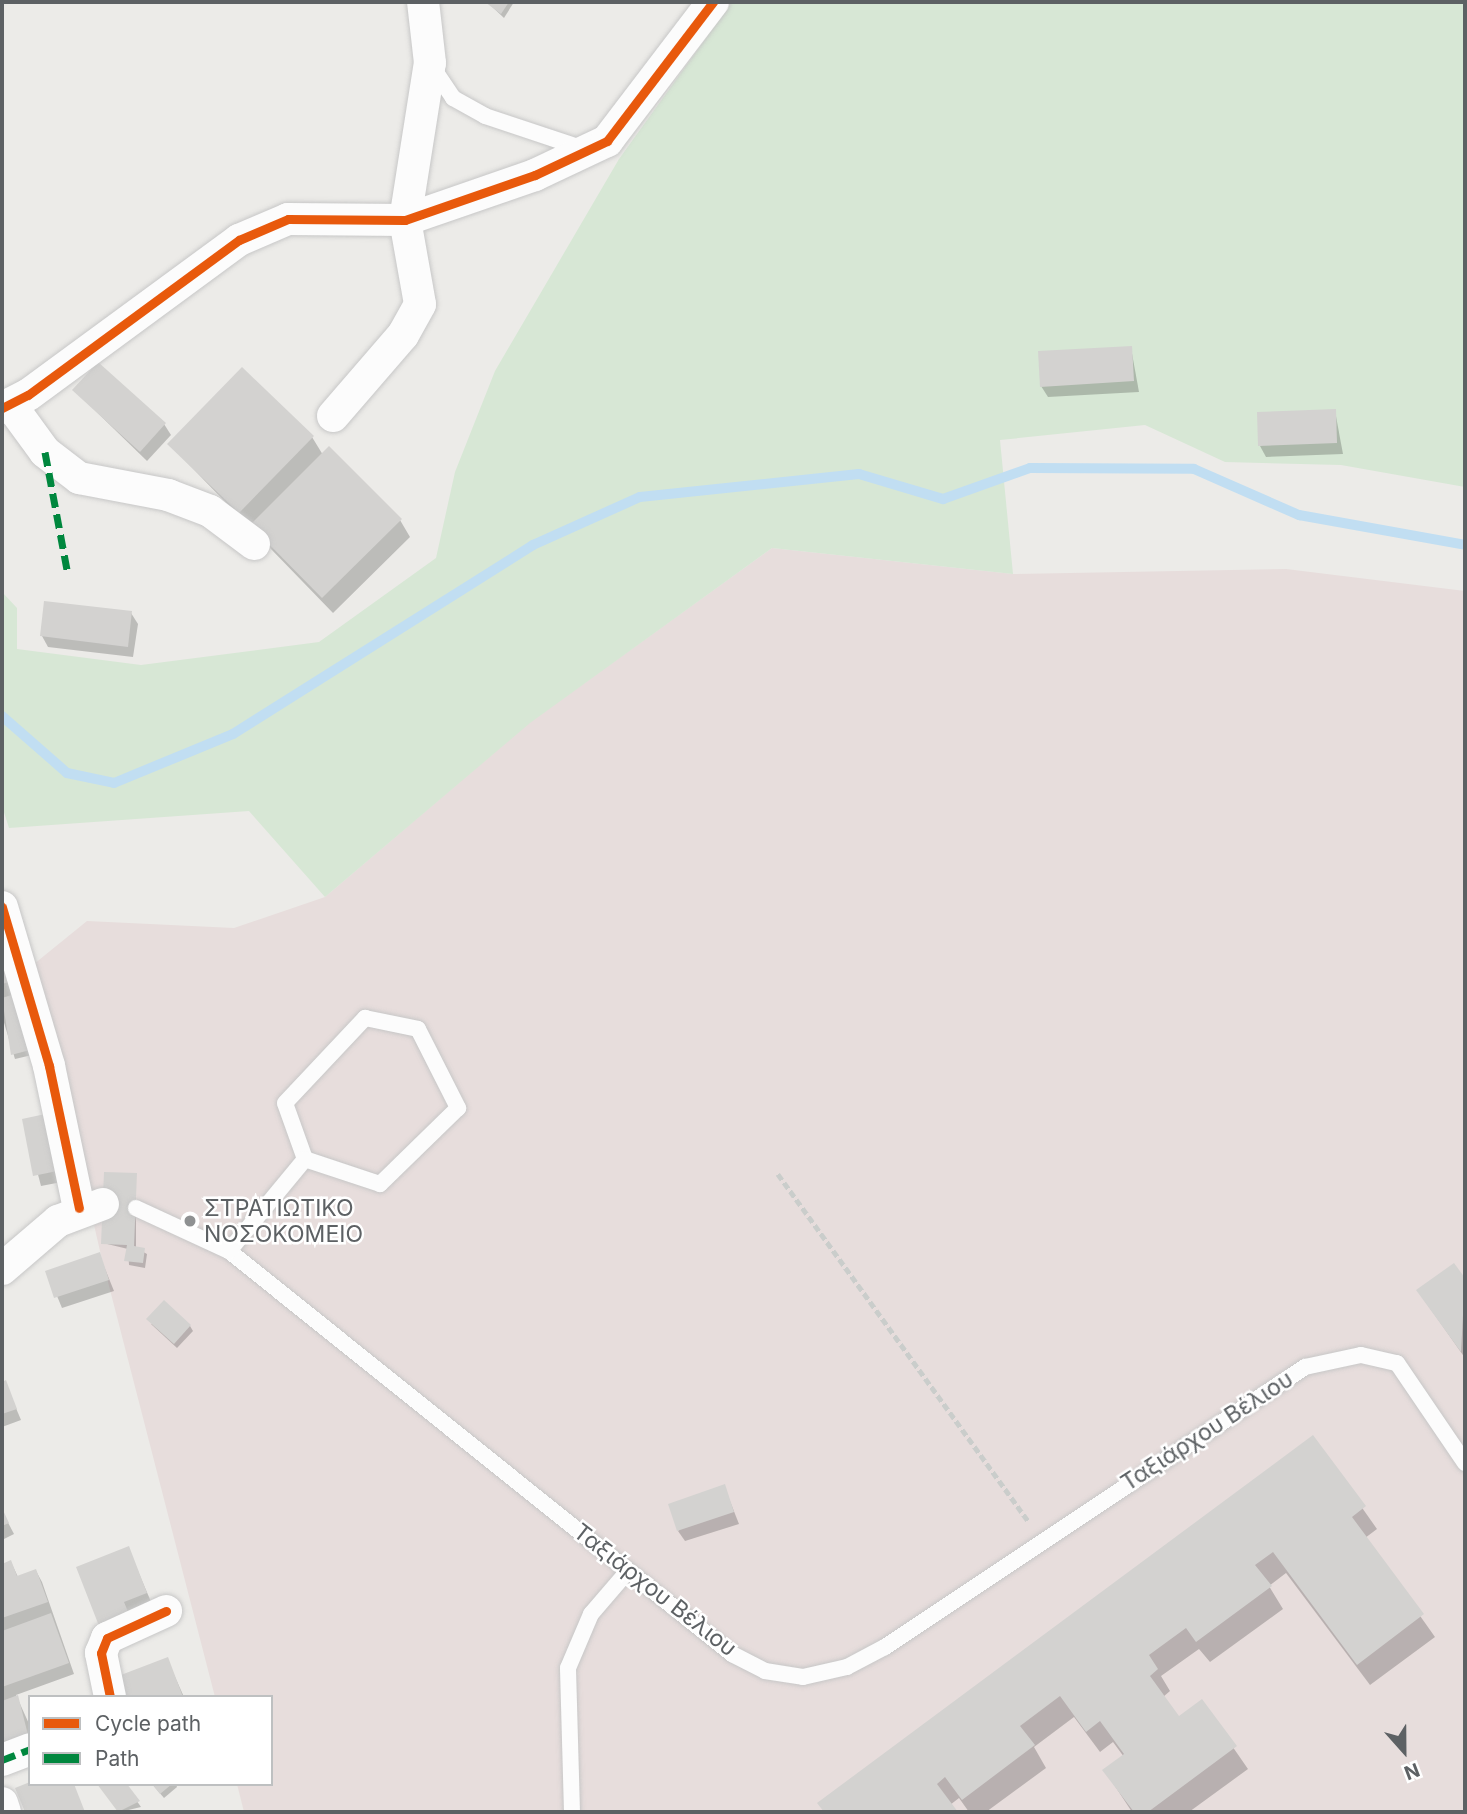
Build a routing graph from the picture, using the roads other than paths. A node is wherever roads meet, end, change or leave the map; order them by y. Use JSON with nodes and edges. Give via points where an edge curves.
{"nodes":[{"id":1,"x":423,"y":2,"type":"edge"},
{"id":2,"x":713,"y":2,"type":"edge"},
{"id":3,"x":429,"y":63,"type":"junction"},
{"id":4,"x":589,"y":150,"type":"junction"},
{"id":5,"x":405,"y":220,"type":"junction"},
{"id":6,"x":6,"y":406,"type":"edge"},
{"id":7,"x":333,"y":416,"type":"dead end"},
{"id":8,"x":254,"y":544,"type":"dead end"},
{"id":9,"x":2,"y":907,"type":"edge"},
{"id":10,"x":305,"y":1159,"type":"junction"},
{"id":11,"x":136,"y":1208,"type":"dead end"},
{"id":12,"x":229,"y":1251,"type":"junction"},
{"id":13,"x":2,"y":1269,"type":"edge"},
{"id":14,"x":1464,"y":1457,"type":"edge"},
{"id":15,"x":628,"y":1571,"type":"junction"},
{"id":16,"x":166,"y":1611,"type":"dead end"},
{"id":17,"x":110,"y":1695,"type":"edge"},
{"id":18,"x":28,"y":1750,"type":"edge"},
{"id":19,"x":2,"y":1760,"type":"edge"},
{"id":20,"x":2,"y":1803,"type":"edge"},
{"id":21,"x":5,"y":1812,"type":"edge"},
{"id":22,"x":572,"y":1812,"type":"edge"}],
"edges":[{"from":1,"to":3,"type":"street"},
{"from":2,"to":4,"type":"street","via":[[607,141]]},
{"from":3,"to":4,"type":"lane","via":[[453,97],[485,116]]},
{"from":3,"to":5,"type":"street"},
{"from":4,"to":5,"type":"street"},
{"from":5,"to":6,"type":"street","via":[[288,219],[239,240]]},
{"from":5,"to":7,"type":"street","via":[[420,304],[403,335]]},
{"from":6,"to":8,"type":"street","via":[[45,452],[79,478],[168,495],[210,511]]},
{"from":9,"to":13,"type":"street","via":[[91,1206]]},
{"from":10,"to":10,"type":"lane","via":[[380,1184],[458,1108],[418,1029],[365,1018],[285,1103]]},
{"from":10,"to":12,"type":"lane"},
{"from":11,"to":12,"type":"lane","name":"Ταξιάρχου Βέλιου"},
{"from":12,"to":15,"type":"lane","name":"Ταξιάρχου Βέλιου"},
{"from":14,"to":15,"type":"lane","name":"Ταξιάρχου Βέλιου","via":[[1397,1363],[1361,1354],[1305,1367],[1041,1538],[885,1647],[847,1667],[803,1677],[765,1671],[732,1654]]},
{"from":15,"to":22,"type":"lane","via":[[591,1614],[568,1668]]},
{"from":16,"to":17,"type":"street","via":[[107,1638],[101,1653]]},
{"from":18,"to":19,"type":"street"},
{"from":20,"to":21,"type":"street"}]}
